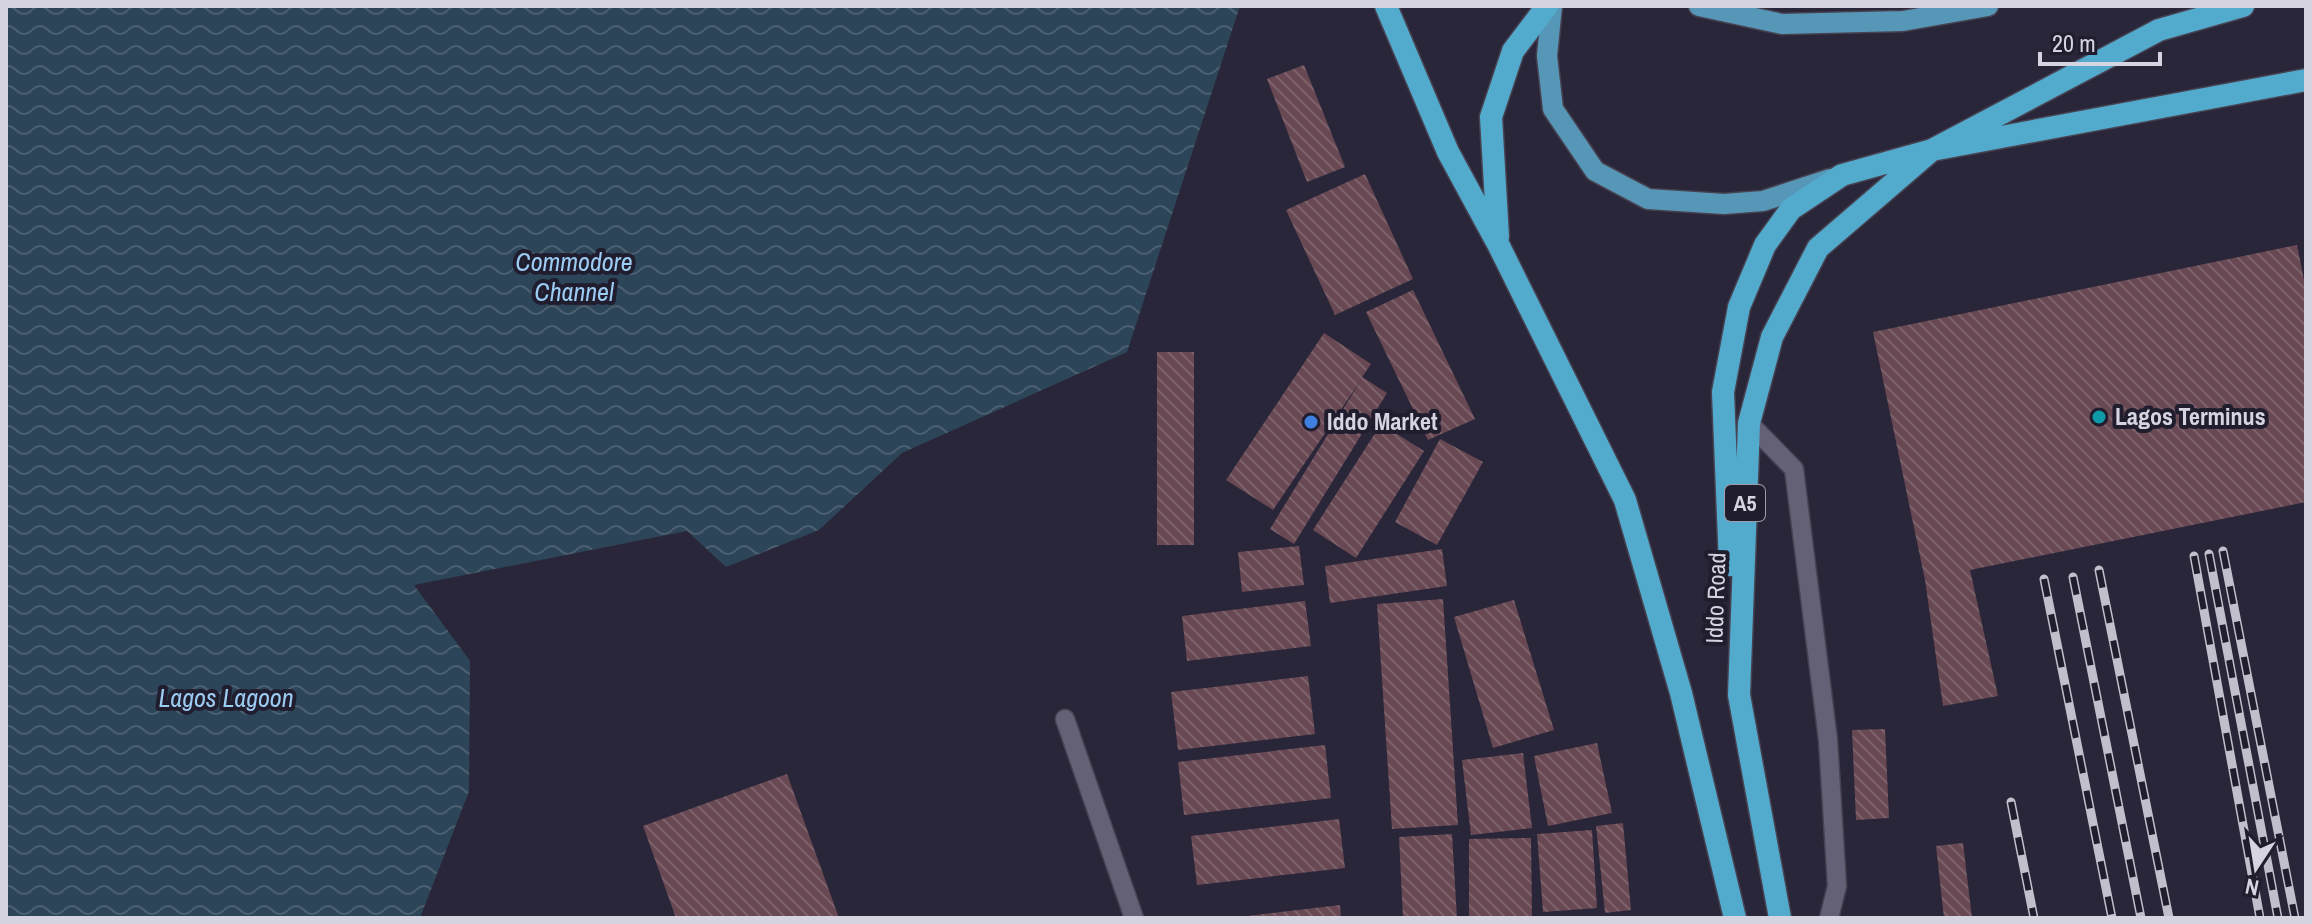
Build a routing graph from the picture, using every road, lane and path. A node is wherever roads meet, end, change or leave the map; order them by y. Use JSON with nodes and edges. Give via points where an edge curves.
{"nodes":[{"id":1,"x":1386,"y":6,"type":"edge"},
{"id":2,"x":1549,"y":6,"type":"edge"},
{"id":3,"x":1699,"y":6,"type":"edge"},
{"id":4,"x":1988,"y":6,"type":"edge"},
{"id":5,"x":2243,"y":6,"type":"edge"},
{"id":6,"x":2306,"y":80,"type":"edge"},
{"id":7,"x":1932,"y":150,"type":"junction"},
{"id":8,"x":1842,"y":175,"type":"junction"},
{"id":9,"x":1499,"y":246,"type":"junction"},
{"id":10,"x":1749,"y":423,"type":"junction"},
{"id":11,"x":1739,"y":695,"type":"junction"},
{"id":12,"x":1065,"y":719,"type":"dead end"},
{"id":13,"x":1134,"y":918,"type":"edge"},
{"id":14,"x":1735,"y":918,"type":"edge"},
{"id":15,"x":1780,"y":918,"type":"edge"},
{"id":16,"x":1829,"y":918,"type":"edge"}],
"edges":[{"from":1,"to":9,"type":"highway","name":"Iddo Road","via":[[1448,152]]},
{"from":2,"to":8,"type":"main road","via":[[1553,109],[1595,171],[1648,199],[1724,204],[1763,201]]},
{"from":2,"to":9,"type":"highway","via":[[1513,51],[1491,117]]},
{"from":3,"to":4,"type":"main road","via":[[1782,24],[1903,21]]},
{"from":5,"to":7,"type":"highway","via":[[2159,30]]},
{"from":6,"to":7,"type":"highway"},
{"from":7,"to":8,"type":"highway"},
{"from":7,"to":10,"type":"highway","name":"Iddo Road","number":"A5","via":[[1818,248],[1772,337]]},
{"from":8,"to":11,"type":"highway","via":[[1791,209],[1765,245],[1739,307],[1723,392]]},
{"from":9,"to":14,"type":"highway","name":"Iddo Road","via":[[1625,500],[1681,693]]},
{"from":10,"to":11,"type":"highway","name":"Iddo Road","number":"A5"},
{"from":10,"to":16,"type":"lane","via":[[1794,469],[1828,740],[1837,886]]},
{"from":11,"to":15,"type":"highway","name":"Iddo Road","number":"A5"},
{"from":12,"to":13,"type":"lane"}]}
